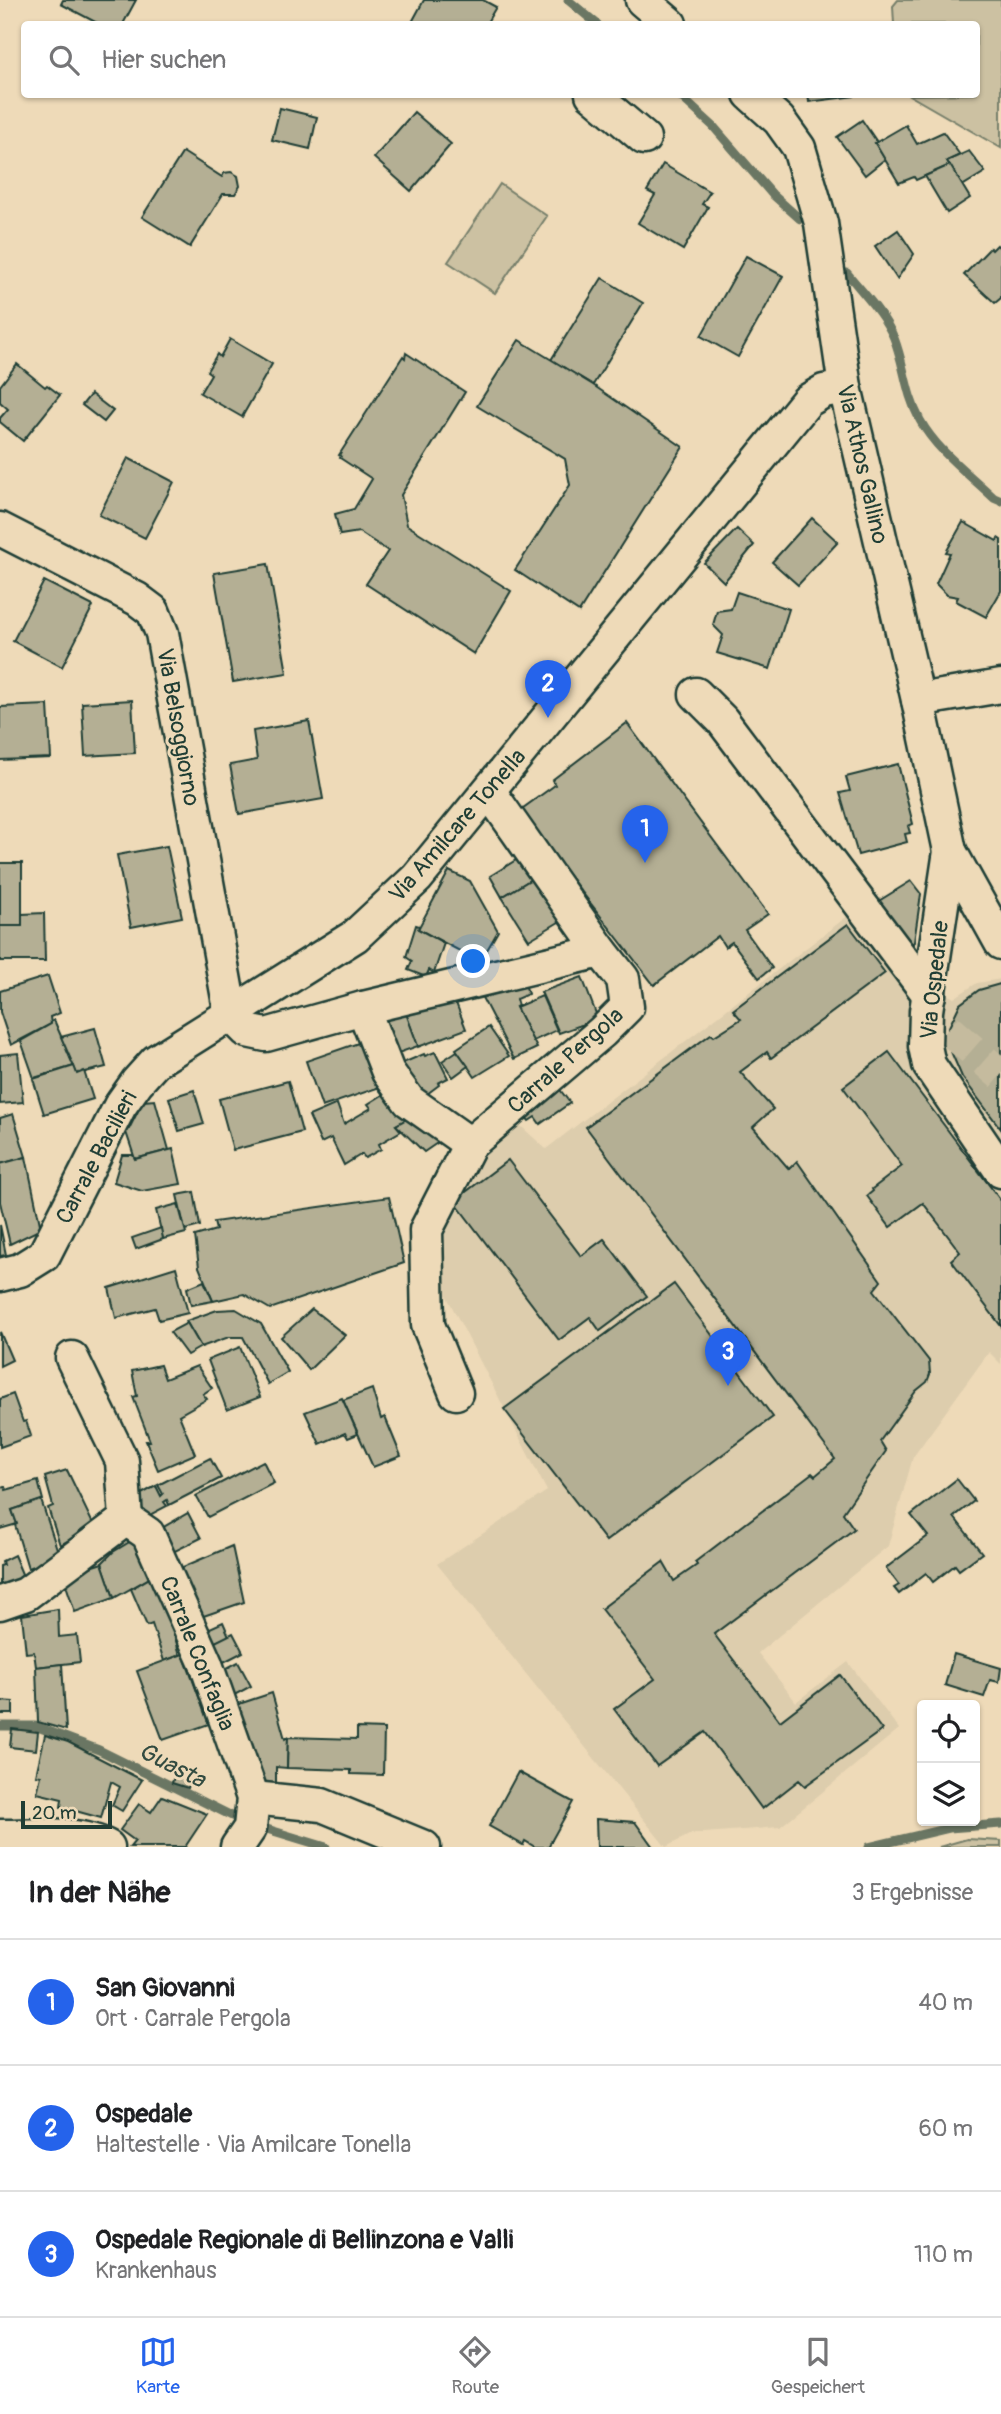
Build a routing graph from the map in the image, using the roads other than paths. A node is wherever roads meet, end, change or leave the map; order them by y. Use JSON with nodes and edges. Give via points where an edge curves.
{"nodes":[{"id":1,"x":642,"y":0,"type":"edge"},
{"id":2,"x":666,"y":21,"type":"edge"},
{"id":3,"x":597,"y":98,"type":"edge"},
{"id":4,"x":754,"y":98,"type":"edge"},
{"id":5,"x":644,"y":138,"type":"dead end"},
{"id":6,"x":845,"y":387,"type":"junction"},
{"id":7,"x":0,"y":529,"type":"edge"},
{"id":8,"x":1001,"y":686,"type":"edge"},
{"id":9,"x":696,"y":694,"type":"dead end"},
{"id":10,"x":918,"y":700,"type":"junction"},
{"id":11,"x":489,"y":791,"type":"junction"},
{"id":12,"x":950,"y":851,"type":"junction"},
{"id":13,"x":1001,"y":943,"type":"edge"},
{"id":14,"x":601,"y":951,"type":"junction"},
{"id":15,"x":363,"y":1008,"type":"junction"},
{"id":16,"x":934,"y":1012,"type":"junction"},
{"id":17,"x":231,"y":1014,"type":"junction"},
{"id":18,"x":470,"y":1144,"type":"junction"},
{"id":19,"x":1001,"y":1171,"type":"edge"},
{"id":20,"x":0,"y":1275,"type":"edge"},
{"id":21,"x":72,"y":1358,"type":"dead end"},
{"id":22,"x":456,"y":1393,"type":"dead end"},
{"id":23,"x":126,"y":1519,"type":"junction"},
{"id":24,"x":0,"y":1603,"type":"edge"},
{"id":25,"x":248,"y":1820,"type":"edge"},
{"id":26,"x":0,"y":1836,"type":"edge"},
{"id":27,"x":108,"y":1847,"type":"edge"},
{"id":28,"x":424,"y":1847,"type":"edge"}],
"edges":[{"from":1,"to":2,"type":"street"},
{"from":3,"to":5,"type":"street"},
{"from":4,"to":6,"type":"street","name":"Via Athos Gallino","via":[[779,120],[799,148],[821,223]]},
{"from":6,"to":10,"type":"street","name":"Via Athos Gallino"},
{"from":6,"to":11,"type":"street","name":"Via Amilcare Tonella","via":[[824,391],[807,401]]},
{"from":7,"to":17,"type":"street","name":"Via Belsoggiorno","via":[[153,611],[162,633]]},
{"from":8,"to":10,"type":"street"},
{"from":9,"to":16,"type":"street","via":[[722,720]]},
{"from":10,"to":12,"type":"street","name":"Via Athos Gallino"},
{"from":11,"to":14,"type":"street"},
{"from":11,"to":17,"type":"street","name":"Via Amilcare Tonella","via":[[417,878],[355,936]]},
{"from":12,"to":13,"type":"street"},
{"from":12,"to":16,"type":"street","name":"Via Ospedale"},
{"from":14,"to":15,"type":"street"},
{"from":14,"to":18,"type":"street","name":"Carrale Pergola","via":[[623,979],[627,1007]]},
{"from":15,"to":17,"type":"street","via":[[266,1035],[247,1031]]},
{"from":15,"to":18,"type":"street","via":[[388,1072],[409,1101]]},
{"from":16,"to":19,"type":"street","name":"Via Ospedale","via":[[926,1046],[929,1065]]},
{"from":17,"to":20,"type":"street","name":"Carrale Bacilieri","via":[[156,1062],[137,1082],[120,1106],[44,1255],[20,1270]]},
{"from":18,"to":22,"type":"street","via":[[426,1230],[428,1325]]},
{"from":21,"to":23,"type":"street","via":[[122,1461]]},
{"from":23,"to":24,"type":"street","via":[[26,1594]]},
{"from":23,"to":25,"type":"street","name":"Carrale Confaglia","via":[[148,1534],[206,1664]]},
{"from":25,"to":28,"type":"street","via":[[322,1805]]},
{"from":26,"to":27,"type":"street","via":[[78,1837]]}]}
